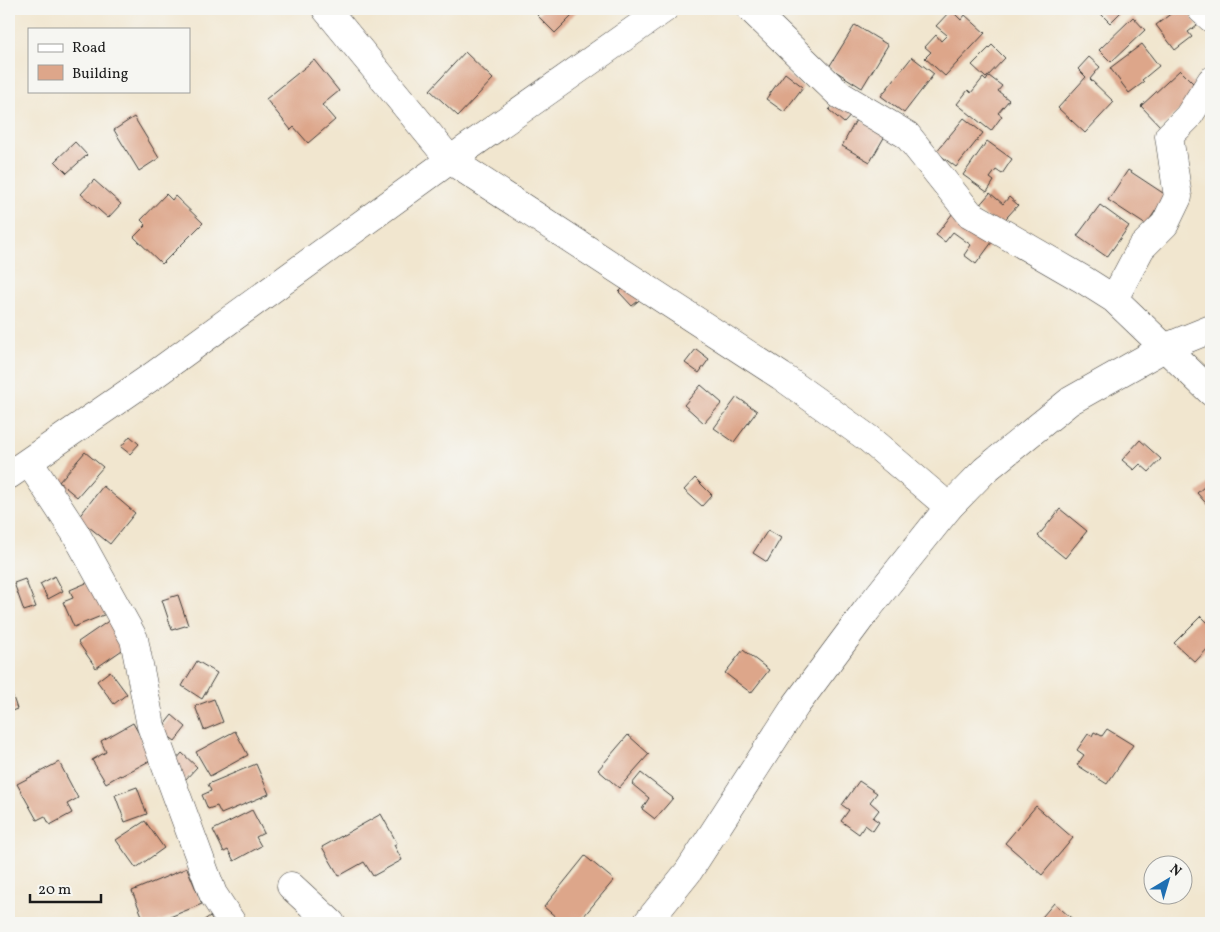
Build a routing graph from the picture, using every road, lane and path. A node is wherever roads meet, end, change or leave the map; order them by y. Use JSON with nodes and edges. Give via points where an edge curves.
{"nodes":[{"id":1,"x":326,"y":9,"type":"edge"},
{"id":2,"x":664,"y":9,"type":"edge"},
{"id":3,"x":751,"y":9,"type":"edge"},
{"id":4,"x":1201,"y":9,"type":"edge"},
{"id":5,"x":1211,"y":18,"type":"edge"},
{"id":6,"x":1211,"y":81,"type":"edge"},
{"id":7,"x":450,"y":160,"type":"junction"},
{"id":8,"x":1114,"y":299,"type":"junction"},
{"id":9,"x":1211,"y":329,"type":"edge"},
{"id":10,"x":1164,"y":348,"type":"junction"},
{"id":11,"x":1211,"y":392,"type":"edge"},
{"id":12,"x":19,"y":468,"type":"edge"},
{"id":13,"x":949,"y":507,"type":"junction"},
{"id":14,"x":291,"y":886,"type":"dead end"},
{"id":15,"x":232,"y":923,"type":"edge"},
{"id":16,"x":331,"y":923,"type":"edge"},
{"id":17,"x":647,"y":923,"type":"edge"}],
"edges":[{"from":1,"to":7,"type":"street"},
{"from":2,"to":7,"type":"street"},
{"from":3,"to":8,"type":"street","via":[[840,95],[907,135],[970,214]]},
{"from":4,"to":5,"type":"street"},
{"from":6,"to":8,"type":"street","via":[[1188,117],[1169,136],[1178,197],[1165,224],[1140,248]]},
{"from":7,"to":12,"type":"street","via":[[154,376]]},
{"from":7,"to":13,"type":"street","via":[[781,376],[869,439]]},
{"from":8,"to":10,"type":"street"},
{"from":9,"to":10,"type":"street"},
{"from":10,"to":11,"type":"street"},
{"from":10,"to":13,"type":"street","via":[[1070,401],[985,470]]},
{"from":12,"to":15,"type":"street","via":[[76,534],[134,639],[151,726],[213,894]]},
{"from":13,"to":17,"type":"street","via":[[796,706],[688,872]]},
{"from":14,"to":16,"type":"street"}]}
